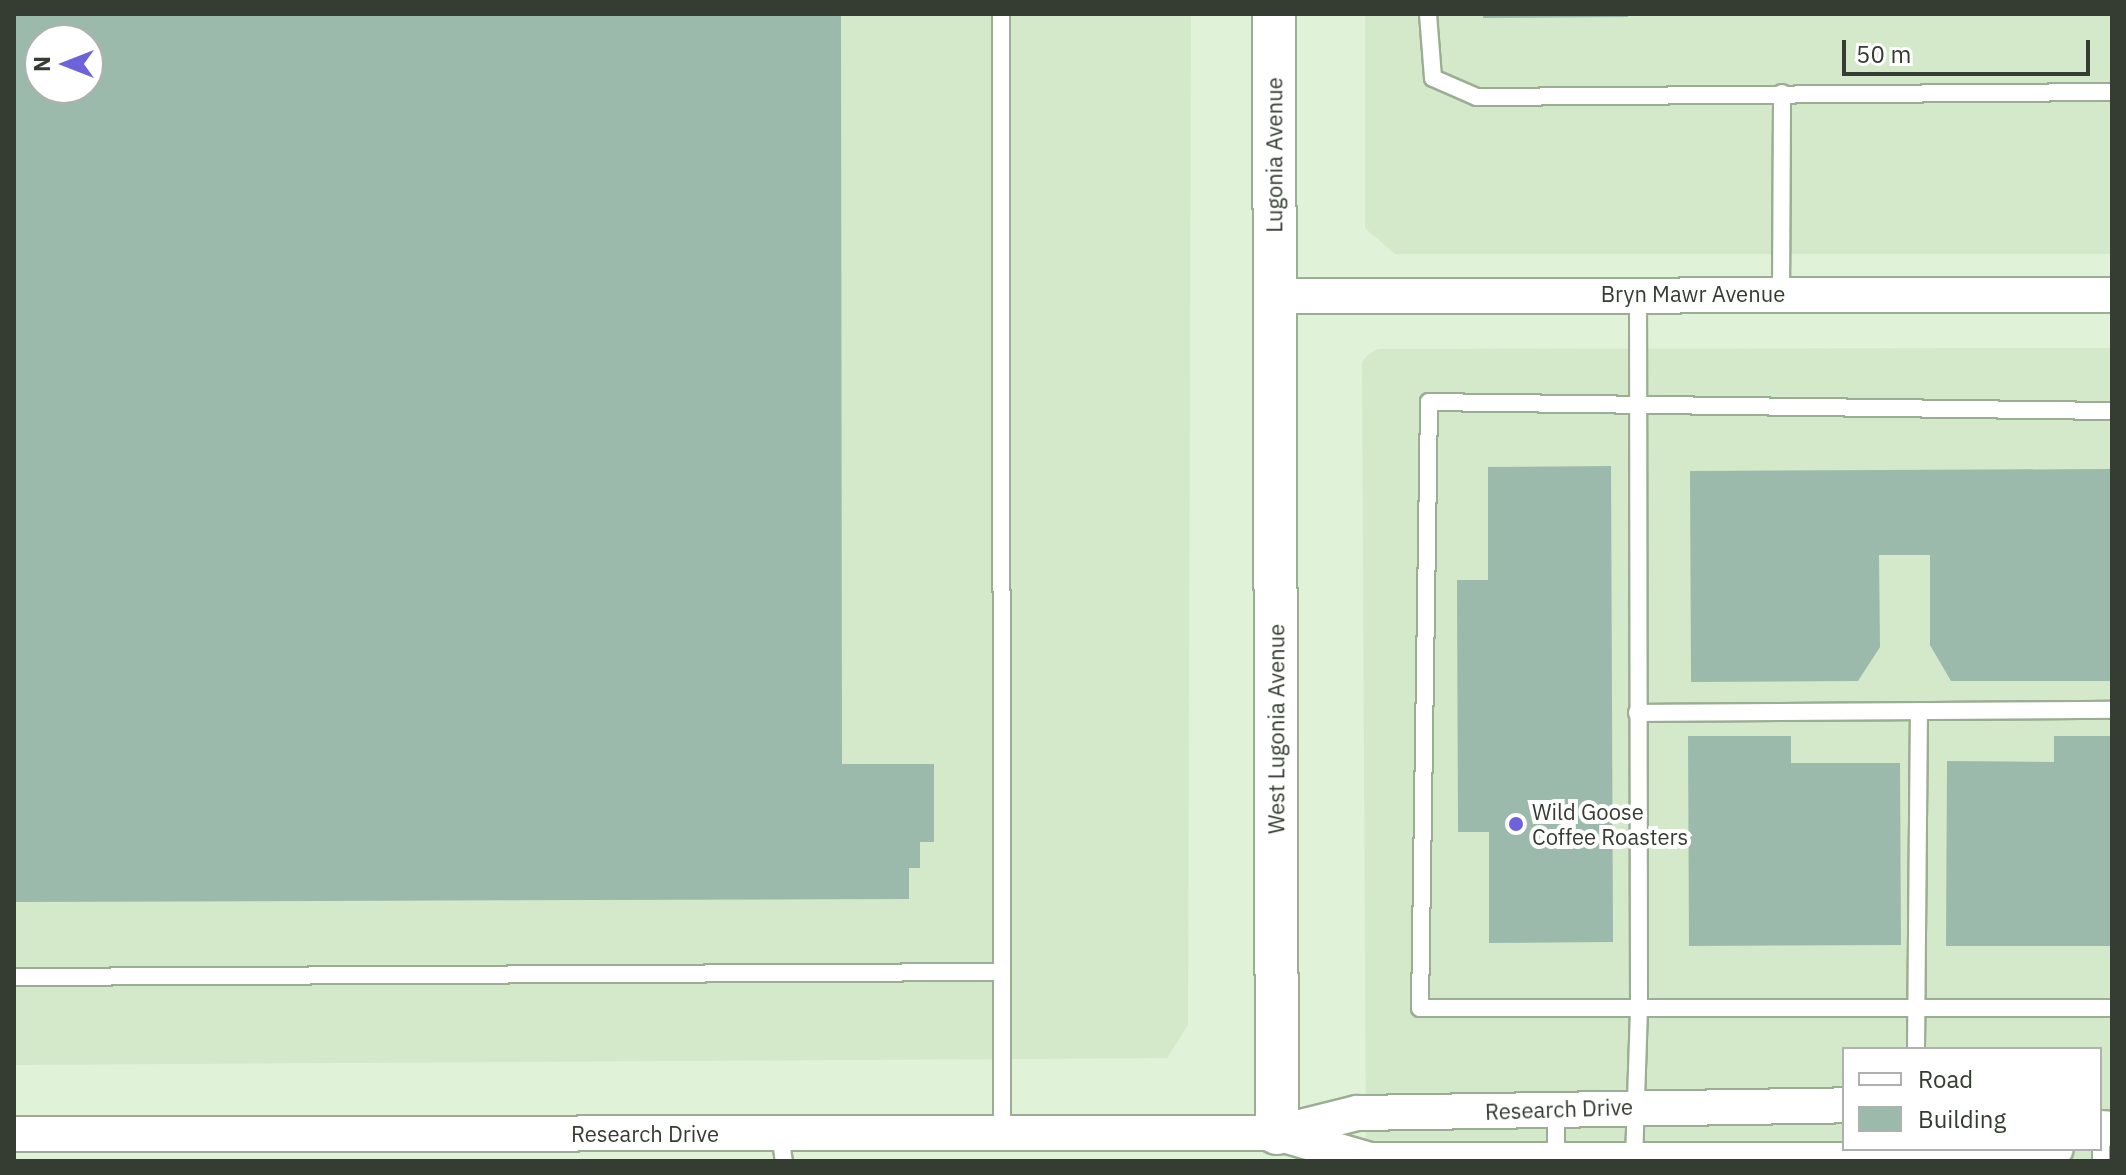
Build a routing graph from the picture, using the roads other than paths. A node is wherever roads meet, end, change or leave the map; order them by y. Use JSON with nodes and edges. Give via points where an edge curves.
{"nodes":[{"id":1,"x":1001,"y":14,"type":"edge"},
{"id":2,"x":1274,"y":14,"type":"edge"},
{"id":3,"x":1428,"y":14,"type":"edge"},
{"id":4,"x":2112,"y":92,"type":"edge"},
{"id":5,"x":1782,"y":93,"type":"junction"},
{"id":6,"x":1638,"y":293,"type":"junction"},
{"id":7,"x":1781,"y":295,"type":"junction"},
{"id":8,"x":2112,"y":295,"type":"edge"},
{"id":9,"x":1275,"y":296,"type":"junction"},
{"id":10,"x":1635,"y":402,"type":"junction"},
{"id":11,"x":2112,"y":411,"type":"edge"},
{"id":12,"x":2112,"y":710,"type":"edge"},
{"id":13,"x":1919,"y":711,"type":"junction"},
{"id":14,"x":1637,"y":713,"type":"junction"},
{"id":15,"x":1002,"y":972,"type":"junction"},
{"id":16,"x":14,"y":977,"type":"edge"},
{"id":17,"x":1639,"y":1006,"type":"junction"},
{"id":18,"x":2112,"y":1008,"type":"edge"},
{"id":19,"x":1915,"y":1009,"type":"junction"},
{"id":20,"x":1916,"y":1047,"type":"edge"},
{"id":21,"x":1842,"y":1105,"type":"edge"},
{"id":22,"x":1633,"y":1107,"type":"junction"},
{"id":23,"x":1556,"y":1110,"type":"junction"},
{"id":24,"x":1002,"y":1133,"type":"junction"},
{"id":25,"x":14,"y":1134,"type":"edge"},
{"id":26,"x":782,"y":1147,"type":"edge"},
{"id":27,"x":1277,"y":1147,"type":"edge"},
{"id":28,"x":2051,"y":1151,"type":"edge"},
{"id":29,"x":1634,"y":1160,"type":"edge"},
{"id":30,"x":1917,"y":1160,"type":"edge"},
{"id":31,"x":1556,"y":1161,"type":"edge"},
{"id":32,"x":1844,"y":1161,"type":"edge"}],
"edges":[{"from":1,"to":15,"type":"lane"},
{"from":2,"to":9,"type":"street","name":"Lugonia Avenue"},
{"from":3,"to":5,"type":"lane","via":[[1433,78],[1477,97]]},
{"from":4,"to":5,"type":"lane"},
{"from":5,"to":7,"type":"lane"},
{"from":6,"to":7,"type":"street","name":"Bryn Mawr Avenue"},
{"from":6,"to":9,"type":"street","name":"Bryn Mawr Avenue"},
{"from":6,"to":10,"type":"lane"},
{"from":7,"to":8,"type":"street","name":"Bryn Mawr Avenue"},
{"from":9,"to":27,"type":"street","name":"West Lugonia Avenue"},
{"from":10,"to":11,"type":"lane"},
{"from":10,"to":14,"type":"lane"},
{"from":10,"to":17,"type":"lane","via":[[1429,402],[1420,1008]]},
{"from":12,"to":13,"type":"lane"},
{"from":13,"to":14,"type":"lane"},
{"from":13,"to":19,"type":"lane"},
{"from":14,"to":17,"type":"lane"},
{"from":15,"to":16,"type":"lane"},
{"from":15,"to":24,"type":"lane"},
{"from":17,"to":19,"type":"lane"},
{"from":17,"to":22,"type":"lane"},
{"from":18,"to":19,"type":"lane"},
{"from":19,"to":20,"type":"lane"},
{"from":21,"to":22,"type":"street","name":"Research Drive"},
{"from":22,"to":23,"type":"street","name":"Research Drive"},
{"from":22,"to":29,"type":"lane"},
{"from":23,"to":27,"type":"street","name":"Research Drive","via":[[1357,1113]]},
{"from":23,"to":31,"type":"lane"},
{"from":24,"to":26,"type":"street","name":"Research Drive"},
{"from":24,"to":27,"type":"street","name":"Research Drive"},
{"from":25,"to":26,"type":"street","name":"Research Drive"},
{"from":27,"to":31,"type":"street","name":"Research Drive","via":[[1370,1160]]},
{"from":28,"to":30,"type":"street","name":"Research Drive","via":[[2031,1160]]},
{"from":29,"to":31,"type":"street","name":"Research Drive"},
{"from":29,"to":32,"type":"street","name":"Research Drive"},
{"from":30,"to":32,"type":"street","name":"Research Drive"}]}
